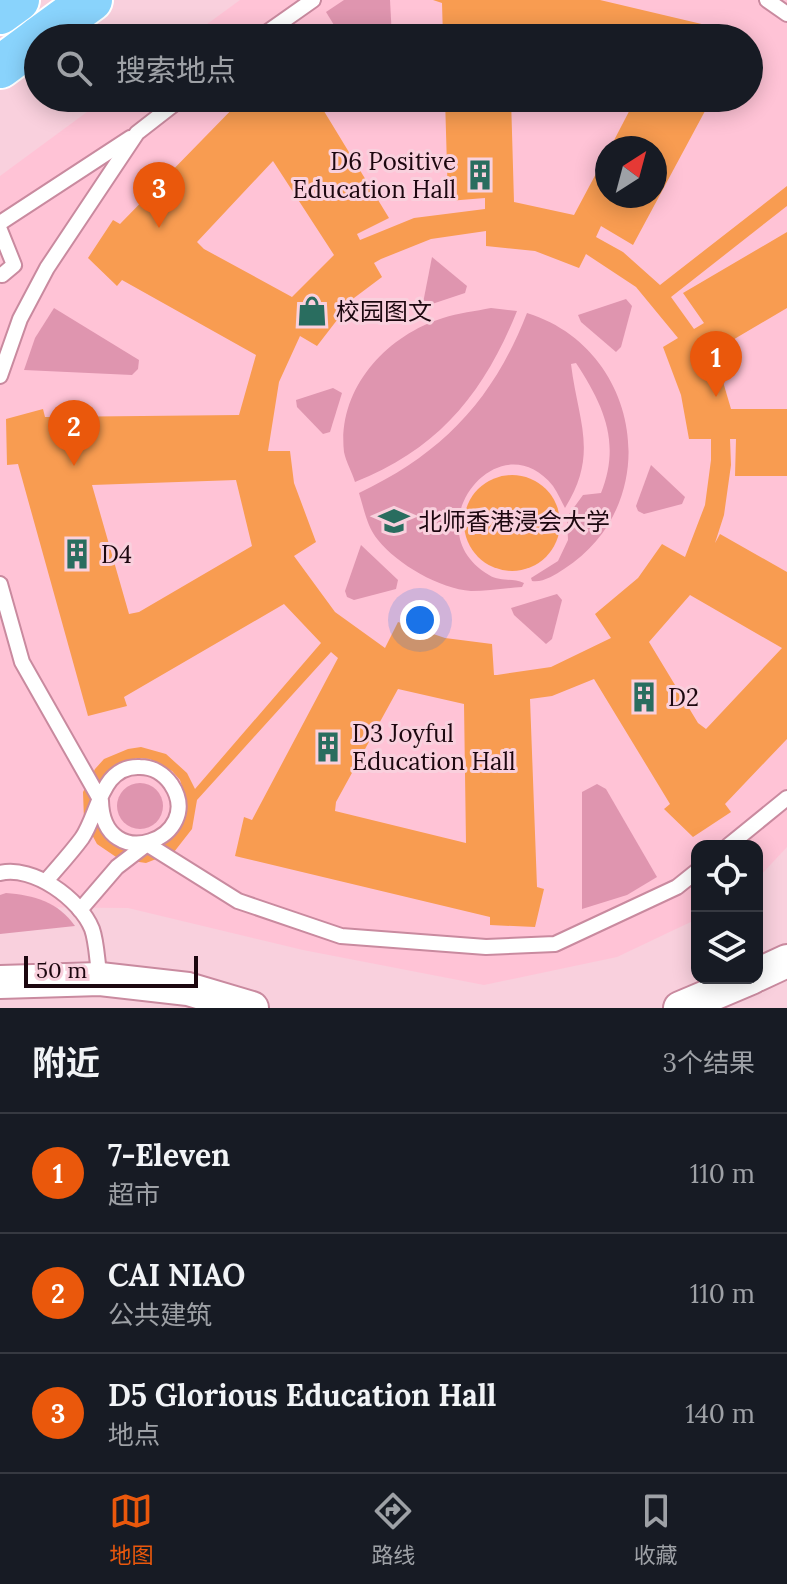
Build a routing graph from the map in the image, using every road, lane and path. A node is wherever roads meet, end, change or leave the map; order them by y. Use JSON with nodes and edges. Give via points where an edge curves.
{"nodes":[{"id":1,"x":18,"y":0,"type":"edge"},
{"id":2,"x":91,"y":0,"type":"edge"},
{"id":3,"x":767,"y":0,"type":"edge"},
{"id":4,"x":308,"y":2,"type":"edge"},
{"id":5,"x":0,"y":13,"type":"edge"},
{"id":6,"x":787,"y":14,"type":"edge"},
{"id":7,"x":58,"y":24,"type":"edge"},
{"id":8,"x":278,"y":24,"type":"edge"},
{"id":9,"x":24,"y":49,"type":"edge"},
{"id":10,"x":0,"y":67,"type":"edge"},
{"id":11,"x":164,"y":112,"type":"edge"},
{"id":12,"x":137,"y":133,"type":"junction"},
{"id":13,"x":0,"y":223,"type":"edge"},
{"id":14,"x":0,"y":230,"type":"edge"},
{"id":15,"x":2,"y":275,"type":"dead end"},
{"id":16,"x":0,"y":376,"type":"edge"},
{"id":17,"x":0,"y":584,"type":"edge"},
{"id":18,"x":787,"y":798,"type":"edge"},
{"id":19,"x":101,"y":801,"type":"junction"},
{"id":20,"x":735,"y":840,"type":"edge"},
{"id":21,"x":147,"y":844,"type":"junction"},
{"id":22,"x":0,"y":873,"type":"edge"},
{"id":23,"x":691,"y":876,"type":"edge"},
{"id":24,"x":46,"y":881,"type":"junction"},
{"id":25,"x":80,"y":910,"type":"junction"},
{"id":26,"x":787,"y":961,"type":"edge"},
{"id":27,"x":763,"y":972,"type":"edge"},
{"id":28,"x":100,"y":979,"type":"junction"},
{"id":29,"x":0,"y":982,"type":"edge"},
{"id":30,"x":737,"y":984,"type":"edge"},
{"id":31,"x":252,"y":1008,"type":"edge"},
{"id":32,"x":680,"y":1008,"type":"edge"}],
"edges":[{"from":1,"to":5,"type":"main road"},
{"from":2,"to":7,"type":"main road"},
{"from":3,"to":6,"type":"lane"},
{"from":4,"to":8,"type":"lane"},
{"from":9,"to":10,"type":"main road"},
{"from":11,"to":12,"type":"lane"},
{"from":12,"to":13,"type":"lane"},
{"from":12,"to":16,"type":"lane","via":[[47,268],[20,319]]},
{"from":14,"to":15,"type":"lane","via":[[14,265]]},
{"from":17,"to":19,"type":"lane","via":[[22,662]]},
{"from":18,"to":20,"type":"lane"},
{"from":19,"to":21,"type":"lane","via":[[105,824],[113,834]]},
{"from":19,"to":21,"type":"lane","via":[[111,778],[133,767],[146,767],[166,778],[177,798],[175,821]]},
{"from":19,"to":24,"type":"lane","via":[[83,837]]},
{"from":21,"to":23,"type":"lane","via":[[238,901],[341,936],[486,947],[555,944]]},
{"from":21,"to":25,"type":"lane","via":[[117,867]]},
{"from":22,"to":24,"type":"lane"},
{"from":24,"to":25,"type":"lane"},
{"from":25,"to":28,"type":"lane","via":[[92,929]]},
{"from":26,"to":27,"type":"street"},
{"from":28,"to":29,"type":"street"},
{"from":28,"to":31,"type":"street","via":[[188,989]]},
{"from":30,"to":32,"type":"street"}]}
